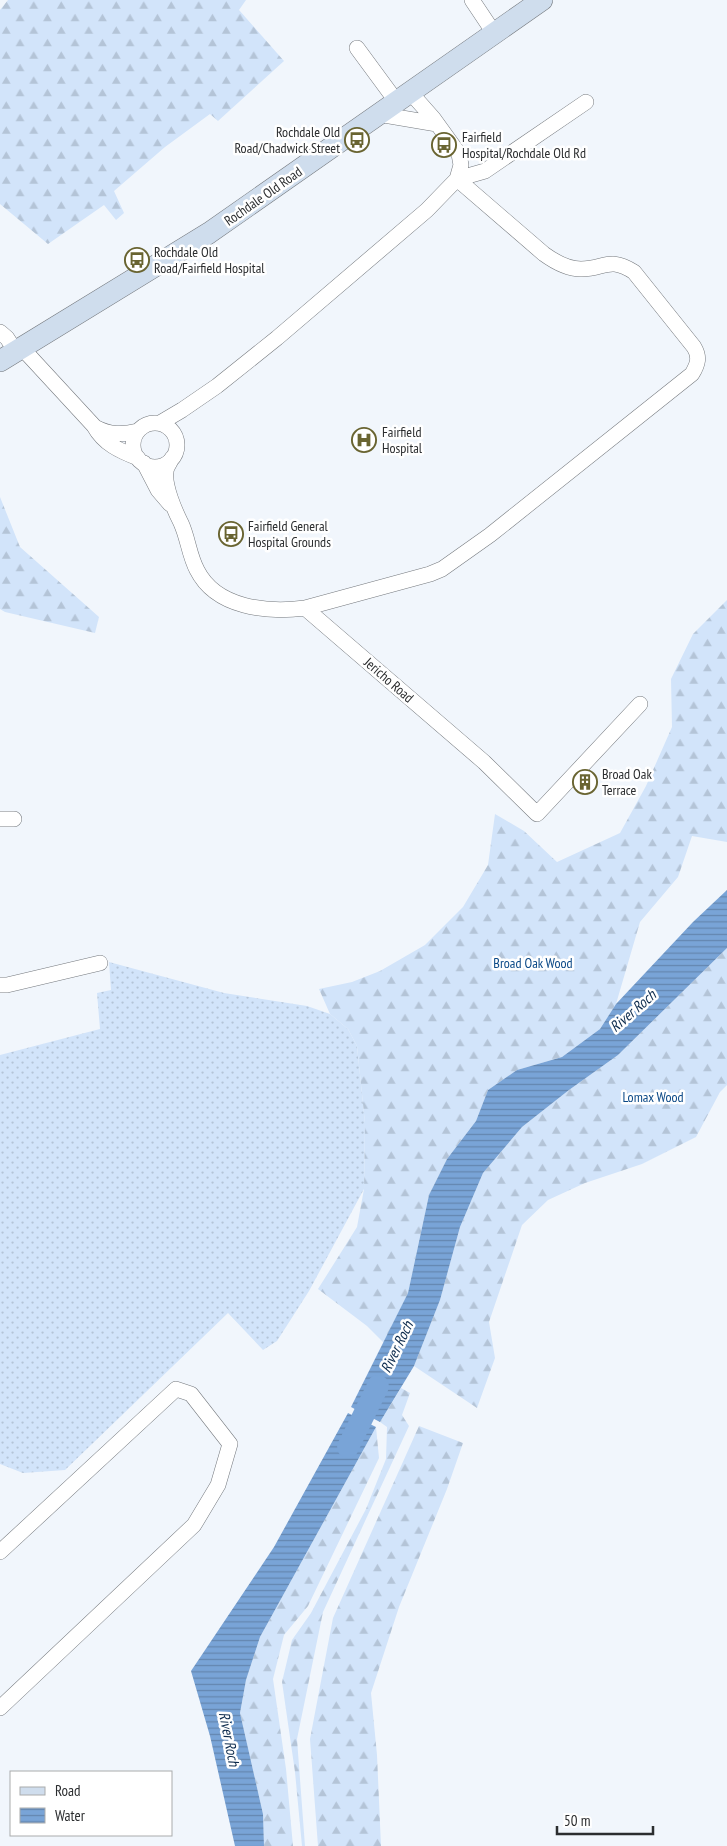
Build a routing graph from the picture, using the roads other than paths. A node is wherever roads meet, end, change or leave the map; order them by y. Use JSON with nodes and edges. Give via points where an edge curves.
{"nodes":[{"id":1,"x":472,"y":0,"type":"edge"},
{"id":2,"x":542,"y":0,"type":"edge"},
{"id":3,"x":494,"y":33,"type":"junction"},
{"id":4,"x":356,"y":48,"type":"dead end"},
{"id":5,"x":403,"y":96,"type":"junction"},
{"id":6,"x":586,"y":102,"type":"dead end"},
{"id":7,"x":378,"y":114,"type":"junction"},
{"id":8,"x":437,"y":124,"type":"junction"},
{"id":9,"x":457,"y":179,"type":"junction"},
{"id":10,"x":0,"y":332,"type":"edge"},
{"id":11,"x":13,"y":354,"type":"edge"},
{"id":12,"x":160,"y":423,"type":"junction"},
{"id":13,"x":94,"y":426,"type":"junction"},
{"id":14,"x":138,"y":431,"type":"junction"},
{"id":15,"x":172,"y":458,"type":"junction"},
{"id":16,"x":141,"y":461,"type":"junction"},
{"id":17,"x":177,"y":515,"type":"junction"},
{"id":18,"x":305,"y":608,"type":"junction"},
{"id":19,"x":640,"y":704,"type":"dead end"},
{"id":20,"x":100,"y":963,"type":"dead end"},
{"id":21,"x":0,"y":984,"type":"edge"},
{"id":22,"x":0,"y":1552,"type":"edge"},
{"id":23,"x":0,"y":1708,"type":"edge"}],
"edges":[{"from":1,"to":3,"type":"street"},
{"from":2,"to":3,"type":"main road","name":"Rochdale Old Road"},
{"from":3,"to":5,"type":"main road","name":"Rochdale Old Road"},
{"from":4,"to":5,"type":"street"},
{"from":5,"to":7,"type":"main road","name":"Rochdale Old Road"},
{"from":5,"to":8,"type":"street"},
{"from":6,"to":9,"type":"street","via":[[485,171]]},
{"from":7,"to":8,"type":"street"},
{"from":7,"to":11,"type":"main road","name":"Rochdale Old Road","via":[[209,233]]},
{"from":8,"to":9,"type":"street","via":[[458,154],[461,165]]},
{"from":9,"to":12,"type":"street","via":[[428,210],[277,338],[217,386]]},
{"from":9,"to":18,"type":"street","via":[[557,262],[580,269],[611,258],[634,272],[694,347],[698,355],[697,366],[692,374],[490,535],[442,568]]},
{"from":10,"to":11,"type":"street","via":[[7,338]]},
{"from":11,"to":13,"type":"street"},
{"from":12,"to":14,"type":"street","via":[[151,423]]},
{"from":12,"to":15,"type":"street","via":[[175,436],[176,452]]},
{"from":13,"to":14,"type":"street","via":[[114,434]]},
{"from":13,"to":16,"type":"street","via":[[107,443]]},
{"from":14,"to":16,"type":"street","via":[[133,444]]},
{"from":15,"to":16,"type":"street","via":[[158,466]]},
{"from":15,"to":17,"type":"street","via":[[166,470],[166,481]]},
{"from":16,"to":17,"type":"street"},
{"from":17,"to":18,"type":"street","via":[[198,572],[220,595],[254,608]]},
{"from":18,"to":19,"type":"street","name":"Jericho Road","via":[[484,762],[537,814]]},
{"from":20,"to":21,"type":"street"},
{"from":22,"to":23,"type":"street","via":[[176,1389],[191,1394],[230,1444],[218,1485],[194,1525]]}]}
